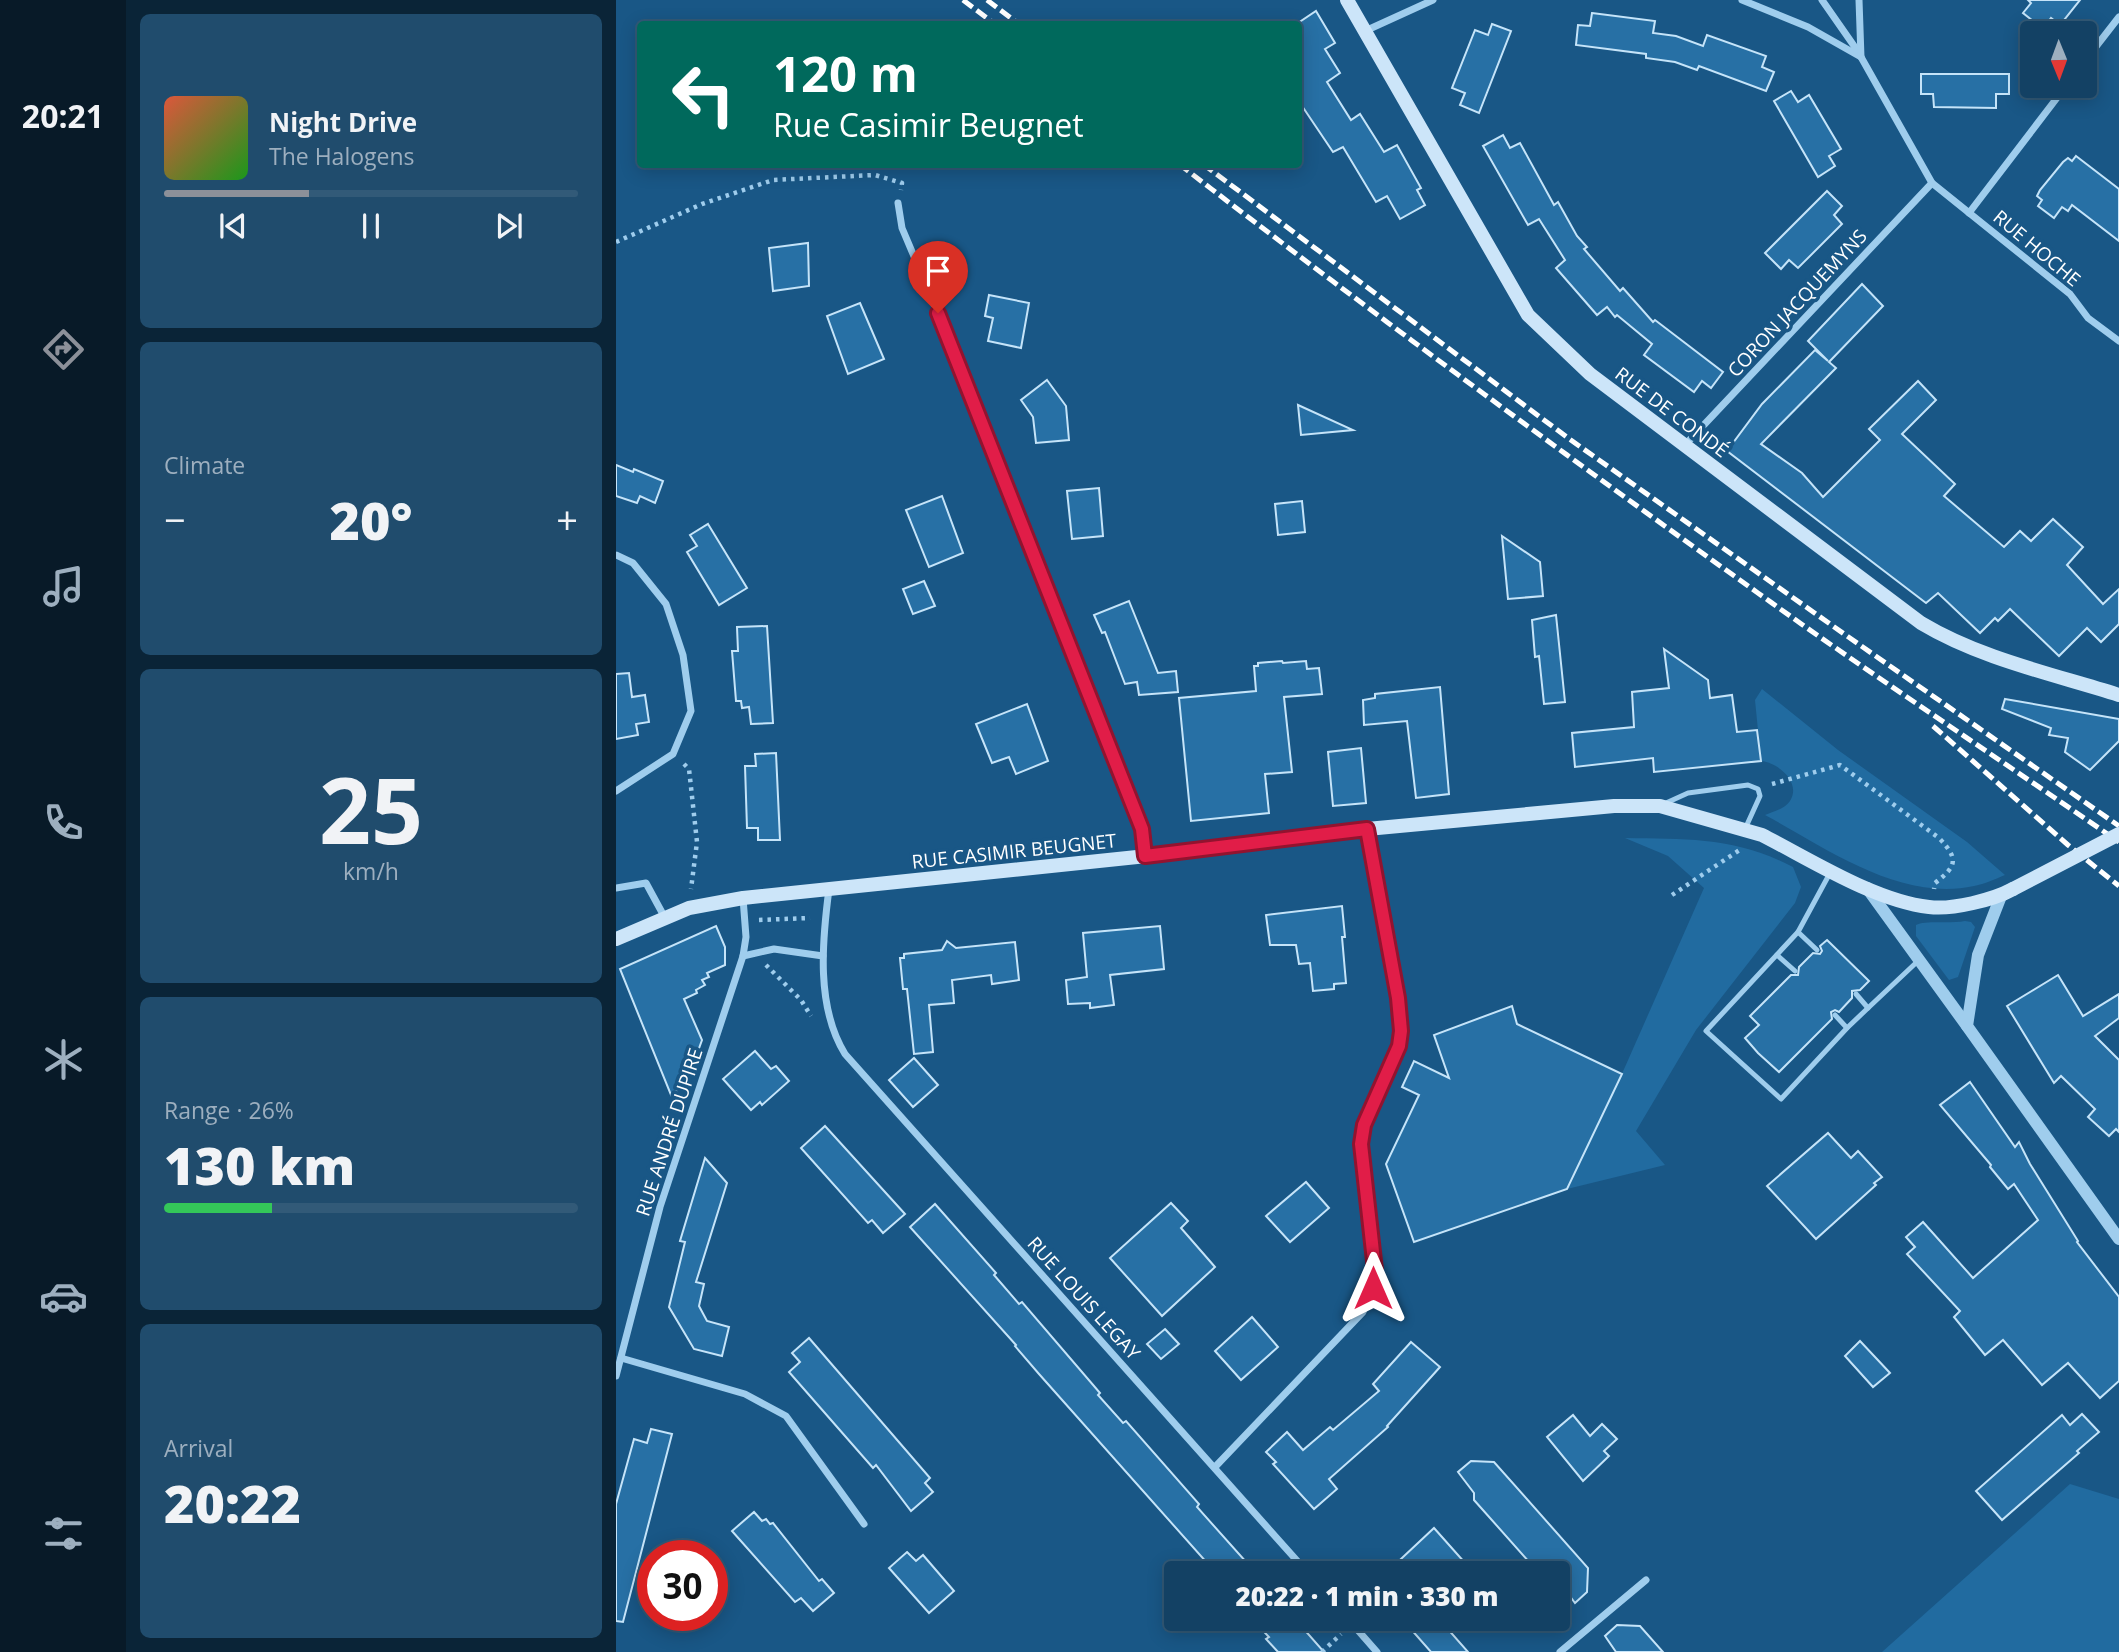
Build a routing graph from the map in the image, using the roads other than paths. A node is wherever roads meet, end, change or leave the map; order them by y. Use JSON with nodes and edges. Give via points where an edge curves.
{"nodes":[{"id":1,"x":1347,"y":0,"type":"edge"},
{"id":2,"x":1433,"y":0,"type":"edge"},
{"id":3,"x":1742,"y":0,"type":"edge"},
{"id":4,"x":1822,"y":0,"type":"edge"},
{"id":5,"x":1859,"y":0,"type":"edge"},
{"id":6,"x":2119,"y":17,"type":"edge"},
{"id":7,"x":1365,"y":31,"type":"junction"},
{"id":8,"x":2097,"y":45,"type":"edge"},
{"id":9,"x":1861,"y":57,"type":"junction"},
{"id":10,"x":2057,"y":98,"type":"edge"},
{"id":11,"x":1932,"y":183,"type":"junction"},
{"id":12,"x":898,"y":203,"type":"road end"},
{"id":13,"x":1969,"y":212,"type":"junction"},
{"id":14,"x":2119,"y":341,"type":"edge"},
{"id":15,"x":1684,"y":446,"type":"junction"},
{"id":16,"x":616,"y":555,"type":"edge"},
{"id":17,"x":2119,"y":695,"type":"edge"},
{"id":18,"x":616,"y":792,"type":"edge"},
{"id":19,"x":1660,"y":806,"type":"junction"},
{"id":20,"x":1367,"y":829,"type":"junction"},
{"id":21,"x":1745,"y":829,"type":"junction"},
{"id":22,"x":2119,"y":834,"type":"edge"},
{"id":23,"x":1145,"y":856,"type":"junction"},
{"id":24,"x":1831,"y":870,"type":"junction"},
{"id":25,"x":616,"y":888,"type":"edge"},
{"id":26,"x":1867,"y":888,"type":"junction"},
{"id":27,"x":829,"y":889,"type":"junction"},
{"id":28,"x":2007,"y":892,"type":"junction"},
{"id":29,"x":743,"y":898,"type":"junction"},
{"id":30,"x":665,"y":918,"type":"junction"},
{"id":31,"x":1798,"y":932,"type":"junction"},
{"id":32,"x":616,"y":939,"type":"edge"},
{"id":33,"x":1816,"y":950,"type":"dead end"},
{"id":34,"x":1777,"y":954,"type":"junction"},
{"id":35,"x":743,"y":956,"type":"junction"},
{"id":36,"x":823,"y":956,"type":"junction"},
{"id":37,"x":1919,"y":960,"type":"junction"},
{"id":38,"x":1795,"y":971,"type":"dead end"},
{"id":39,"x":1856,"y":994,"type":"dead end"},
{"id":40,"x":1868,"y":1007,"type":"junction"},
{"id":41,"x":1835,"y":1016,"type":"dead end"},
{"id":42,"x":1967,"y":1026,"type":"junction"},
{"id":43,"x":1847,"y":1027,"type":"junction"},
{"id":44,"x":2119,"y":1239,"type":"edge"},
{"id":45,"x":621,"y":1357,"type":"junction"},
{"id":46,"x":616,"y":1376,"type":"edge"},
{"id":47,"x":1214,"y":1467,"type":"junction"},
{"id":48,"x":864,"y":1524,"type":"dead end"},
{"id":49,"x":1297,"y":1561,"type":"edge"},
{"id":50,"x":1646,"y":1580,"type":"dead end"},
{"id":51,"x":1359,"y":1631,"type":"edge"},
{"id":52,"x":1377,"y":1652,"type":"edge"},
{"id":53,"x":1560,"y":1652,"type":"edge"}],
"edges":[{"from":1,"to":7,"type":"main road","name":"RUE DE CONDÉ"},
{"from":2,"to":7,"type":"street"},
{"from":3,"to":9,"type":"street","via":[[1808,27]]},
{"from":4,"to":9,"type":"street"},
{"from":5,"to":9,"type":"street"},
{"from":6,"to":8,"type":"street"},
{"from":7,"to":15,"type":"main road","name":"RUE DE CONDÉ","via":[[1528,314],[1590,374]]},
{"from":9,"to":11,"type":"street"},
{"from":10,"to":13,"type":"street"},
{"from":11,"to":13,"type":"street","name":"RUE HOCHE"},
{"from":11,"to":15,"type":"street","name":"CORON JACQUEMYNS"},
{"from":12,"to":23,"type":"street","via":[[902,228],[1142,829]]},
{"from":13,"to":14,"type":"street","name":"RUE HOCHE","via":[[2070,294],[2088,318]]},
{"from":15,"to":17,"type":"main road","name":"RUE DE CONDÉ","via":[[1942,636]]},
{"from":16,"to":18,"type":"street","via":[[634,563],[666,604],[683,655],[691,711],[673,754]]},
{"from":19,"to":20,"type":"main road","name":"RUE CASIMIR BEUGNET","via":[[1614,806]]},
{"from":19,"to":21,"type":"main road","name":"RUE CASIMIR BEUGNET"},
{"from":19,"to":21,"type":"lane","via":[[1688,793],[1748,785],[1758,789],[1760,796]]},
{"from":20,"to":23,"type":"main road","name":"RUE CASIMIR BEUGNET"},
{"from":20,"to":47,"type":"street","via":[[1401,1031],[1399,1046],[1364,1125],[1361,1144],[1373,1288],[1363,1312]]},
{"from":21,"to":24,"type":"main road","name":"RUE CASIMIR BEUGNET"},
{"from":22,"to":28,"type":"main road","bridge":true},
{"from":23,"to":27,"type":"main road","name":"RUE CASIMIR BEUGNET"},
{"from":24,"to":26,"type":"main road","name":"RUE CASIMIR BEUGNET"},
{"from":24,"to":31,"type":"lane"},
{"from":25,"to":30,"type":"street","via":[[646,883]]},
{"from":26,"to":28,"type":"main road","name":"RUE CASIMIR BEUGNET","via":[[1930,908]]},
{"from":26,"to":37,"type":"street"},
{"from":27,"to":29,"type":"main road","name":"RUE CASIMIR BEUGNET"},
{"from":27,"to":36,"type":"street"},
{"from":28,"to":42,"type":"street","via":[[1978,955]]},
{"from":29,"to":30,"type":"main road","name":"RUE CASIMIR BEUGNET","via":[[689,908]]},
{"from":29,"to":35,"type":"street","name":"RUE ANDRÉ DUPIRE"},
{"from":30,"to":32,"type":"main road","name":"RUE CASIMIR BEUGNET"},
{"from":31,"to":33,"type":"lane"},
{"from":31,"to":34,"type":"lane"},
{"from":34,"to":38,"type":"lane"},
{"from":34,"to":43,"type":"lane","via":[[1706,1031],[1781,1099]]},
{"from":35,"to":36,"type":"street","via":[[774,949]]},
{"from":35,"to":45,"type":"street","name":"RUE ANDRÉ DUPIRE","via":[[660,1207]]},
{"from":36,"to":47,"type":"street","name":"RUE LOUIS LEGAY","via":[[827,1006],[838,1042],[854,1064]]},
{"from":37,"to":40,"type":"lane"},
{"from":37,"to":42,"type":"street"},
{"from":39,"to":40,"type":"lane"},
{"from":40,"to":43,"type":"lane"},
{"from":41,"to":43,"type":"lane"},
{"from":42,"to":44,"type":"street"},
{"from":45,"to":46,"type":"street","name":"RUE ANDRÉ DUPIRE"},
{"from":45,"to":48,"type":"street","via":[[745,1394],[786,1416]]},
{"from":47,"to":49,"type":"street","name":"RUE LOUIS LEGAY"},
{"from":50,"to":53,"type":"street"},
{"from":51,"to":52,"type":"street"}]}
